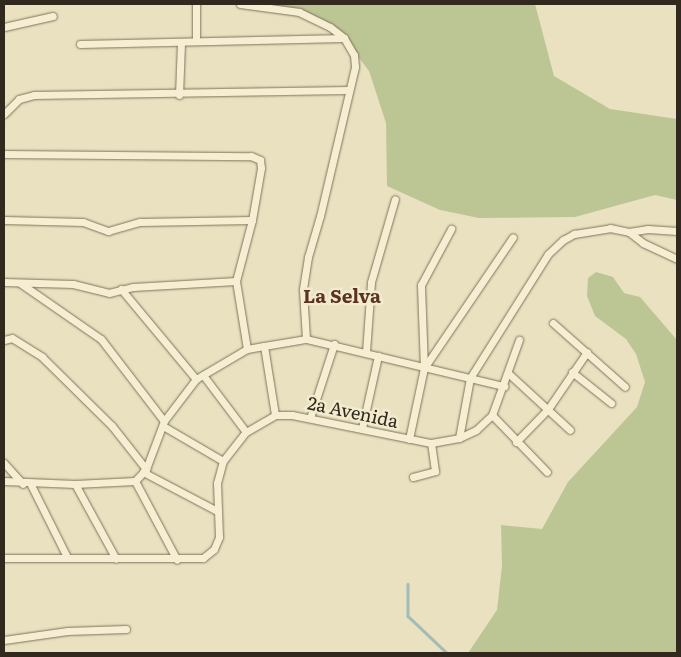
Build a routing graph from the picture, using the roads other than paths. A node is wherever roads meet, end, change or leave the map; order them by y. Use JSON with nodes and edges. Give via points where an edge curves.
{"nodes":[{"id":1,"x":196,"y":4,"type":"edge"},
{"id":2,"x":240,"y":4,"type":"edge"},
{"id":3,"x":53,"y":16,"type":"dead end"},
{"id":4,"x":4,"y":28,"type":"edge"},
{"id":5,"x":344,"y":38,"type":"junction"},
{"id":6,"x":181,"y":42,"type":"junction"},
{"id":7,"x":196,"y":42,"type":"junction"},
{"id":8,"x":80,"y":44,"type":"dead end"},
{"id":9,"x":348,"y":90,"type":"junction"},
{"id":10,"x":179,"y":95,"type":"junction"},
{"id":11,"x":4,"y":114,"type":"edge"},
{"id":12,"x":4,"y":154,"type":"edge"},
{"id":13,"x":395,"y":199,"type":"dead end"},
{"id":14,"x":4,"y":220,"type":"edge"},
{"id":15,"x":252,"y":220,"type":"junction"},
{"id":16,"x":451,"y":229,"type":"dead end"},
{"id":17,"x":677,"y":231,"type":"edge"},
{"id":18,"x":629,"y":232,"type":"junction"},
{"id":19,"x":513,"y":237,"type":"dead end"},
{"id":20,"x":677,"y":259,"type":"edge"},
{"id":21,"x":236,"y":281,"type":"junction"},
{"id":22,"x":4,"y":282,"type":"edge"},
{"id":23,"x":20,"y":283,"type":"junction"},
{"id":24,"x":121,"y":289,"type":"junction"},
{"id":25,"x":553,"y":323,"type":"dead end"},
{"id":26,"x":306,"y":339,"type":"junction"},
{"id":27,"x":4,"y":340,"type":"edge"},
{"id":28,"x":519,"y":340,"type":"dead end"},
{"id":29,"x":334,"y":344,"type":"junction"},
{"id":30,"x":264,"y":346,"type":"junction"},
{"id":31,"x":247,"y":350,"type":"junction"},
{"id":32,"x":366,"y":352,"type":"junction"},
{"id":33,"x":587,"y":352,"type":"junction"},
{"id":34,"x":378,"y":356,"type":"junction"},
{"id":35,"x":424,"y":368,"type":"junction"},
{"id":36,"x":508,"y":372,"type":"junction"},
{"id":37,"x":572,"y":372,"type":"junction"},
{"id":38,"x":203,"y":375,"type":"junction"},
{"id":39,"x":470,"y":378,"type":"junction"},
{"id":40,"x":196,"y":379,"type":"junction"},
{"id":41,"x":504,"y":386,"type":"junction"},
{"id":42,"x":625,"y":387,"type":"dead end"},
{"id":43,"x":610,"y":403,"type":"dead end"},
{"id":44,"x":548,"y":409,"type":"junction"},
{"id":45,"x":275,"y":415,"type":"junction"},
{"id":46,"x":492,"y":415,"type":"junction"},
{"id":47,"x":310,"y":418,"type":"junction"},
{"id":48,"x":164,"y":424,"type":"junction"},
{"id":49,"x":362,"y":428,"type":"junction"},
{"id":50,"x":570,"y":430,"type":"dead end"},
{"id":51,"x":246,"y":432,"type":"junction"},
{"id":52,"x":459,"y":438,"type":"junction"},
{"id":53,"x":409,"y":439,"type":"junction"},
{"id":54,"x":516,"y":442,"type":"junction"},
{"id":55,"x":430,"y":443,"type":"junction"},
{"id":56,"x":223,"y":461,"type":"junction"},
{"id":57,"x":4,"y":463,"type":"edge"},
{"id":58,"x":145,"y":471,"type":"junction"},
{"id":59,"x":547,"y":472,"type":"dead end"},
{"id":60,"x":413,"y":477,"type":"dead end"},
{"id":61,"x":4,"y":481,"type":"edge"},
{"id":62,"x":134,"y":481,"type":"junction"},
{"id":63,"x":26,"y":483,"type":"junction"},
{"id":64,"x":75,"y":484,"type":"junction"},
{"id":65,"x":217,"y":511,"type":"junction"},
{"id":66,"x":66,"y":557,"type":"junction"},
{"id":67,"x":4,"y":558,"type":"edge"},
{"id":68,"x":116,"y":559,"type":"junction"},
{"id":69,"x":177,"y":560,"type":"junction"},
{"id":70,"x":126,"y":629,"type":"dead end"},
{"id":71,"x":4,"y":640,"type":"edge"}],
"edges":[{"from":1,"to":7,"type":"street"},
{"from":2,"to":5,"type":"street","via":[[299,12],[330,27]]},
{"from":3,"to":4,"type":"street"},
{"from":5,"to":7,"type":"street"},
{"from":5,"to":9,"type":"street","via":[[354,55]]},
{"from":6,"to":7,"type":"street"},
{"from":6,"to":8,"type":"street"},
{"from":6,"to":10,"type":"street"},
{"from":9,"to":10,"type":"street"},
{"from":9,"to":26,"type":"street","via":[[308,257],[303,298]]},
{"from":10,"to":11,"type":"street","via":[[34,95],[19,99]]},
{"from":12,"to":15,"type":"street","via":[[251,156],[260,160],[262,168]]},
{"from":13,"to":32,"type":"street","via":[[371,282]]},
{"from":14,"to":15,"type":"street","via":[[83,222],[108,231],[140,222]]},
{"from":15,"to":21,"type":"street"},
{"from":16,"to":35,"type":"street","via":[[420,285]]},
{"from":17,"to":18,"type":"street","via":[[648,229]]},
{"from":18,"to":20,"type":"street","via":[[642,243]]},
{"from":18,"to":39,"type":"street","via":[[610,228],[574,234],[562,240],[548,254]]},
{"from":19,"to":35,"type":"street"},
{"from":21,"to":24,"type":"street"},
{"from":21,"to":31,"type":"street"},
{"from":22,"to":23,"type":"street"},
{"from":23,"to":24,"type":"street","via":[[73,284],[109,293]]},
{"from":23,"to":48,"type":"street","via":[[101,339]]},
{"from":24,"to":40,"type":"street"},
{"from":25,"to":33,"type":"street"},
{"from":26,"to":29,"type":"street"},
{"from":26,"to":30,"type":"street"},
{"from":27,"to":58,"type":"street","via":[[12,338],[42,357],[112,426]]},
{"from":28,"to":36,"type":"street","name":"2a Avenida"},
{"from":29,"to":32,"type":"street"},
{"from":29,"to":47,"type":"street"},
{"from":30,"to":31,"type":"street"},
{"from":30,"to":45,"type":"street"},
{"from":31,"to":38,"type":"street"},
{"from":32,"to":34,"type":"street"},
{"from":33,"to":37,"type":"street"},
{"from":33,"to":42,"type":"street"},
{"from":34,"to":35,"type":"street"},
{"from":34,"to":49,"type":"street"},
{"from":35,"to":39,"type":"street"},
{"from":35,"to":53,"type":"street"},
{"from":36,"to":41,"type":"street","name":"2a Avenida"},
{"from":36,"to":44,"type":"street"},
{"from":37,"to":43,"type":"street"},
{"from":37,"to":44,"type":"street"},
{"from":38,"to":40,"type":"street"},
{"from":38,"to":51,"type":"street"},
{"from":39,"to":41,"type":"street"},
{"from":39,"to":52,"type":"street"},
{"from":40,"to":48,"type":"street"},
{"from":41,"to":46,"type":"street","name":"2a Avenida"},
{"from":44,"to":50,"type":"street"},
{"from":44,"to":54,"type":"street"},
{"from":45,"to":47,"type":"street","name":"2a Avenida"},
{"from":45,"to":51,"type":"street"},
{"from":46,"to":52,"type":"street","name":"2a Avenida","via":[[476,430]]},
{"from":46,"to":54,"type":"street"},
{"from":47,"to":49,"type":"street","name":"2a Avenida"},
{"from":48,"to":56,"type":"street"},
{"from":48,"to":58,"type":"street"},
{"from":49,"to":53,"type":"street","name":"2a Avenida"},
{"from":51,"to":56,"type":"street"},
{"from":52,"to":55,"type":"street","name":"2a Avenida"},
{"from":53,"to":55,"type":"street","name":"2a Avenida"},
{"from":54,"to":59,"type":"street"},
{"from":55,"to":60,"type":"street","via":[[435,471]]},
{"from":56,"to":65,"type":"street","via":[[217,483]]},
{"from":57,"to":63,"type":"street"},
{"from":58,"to":62,"type":"street"},
{"from":58,"to":65,"type":"street"},
{"from":61,"to":63,"type":"street"},
{"from":62,"to":64,"type":"street"},
{"from":62,"to":69,"type":"street"},
{"from":63,"to":64,"type":"street"},
{"from":63,"to":66,"type":"street"},
{"from":64,"to":68,"type":"street"},
{"from":65,"to":69,"type":"street","via":[[219,537],[214,549],[197,561]]},
{"from":66,"to":67,"type":"street"},
{"from":66,"to":68,"type":"street"},
{"from":68,"to":69,"type":"street"},
{"from":70,"to":71,"type":"street","via":[[68,631]]}]}
